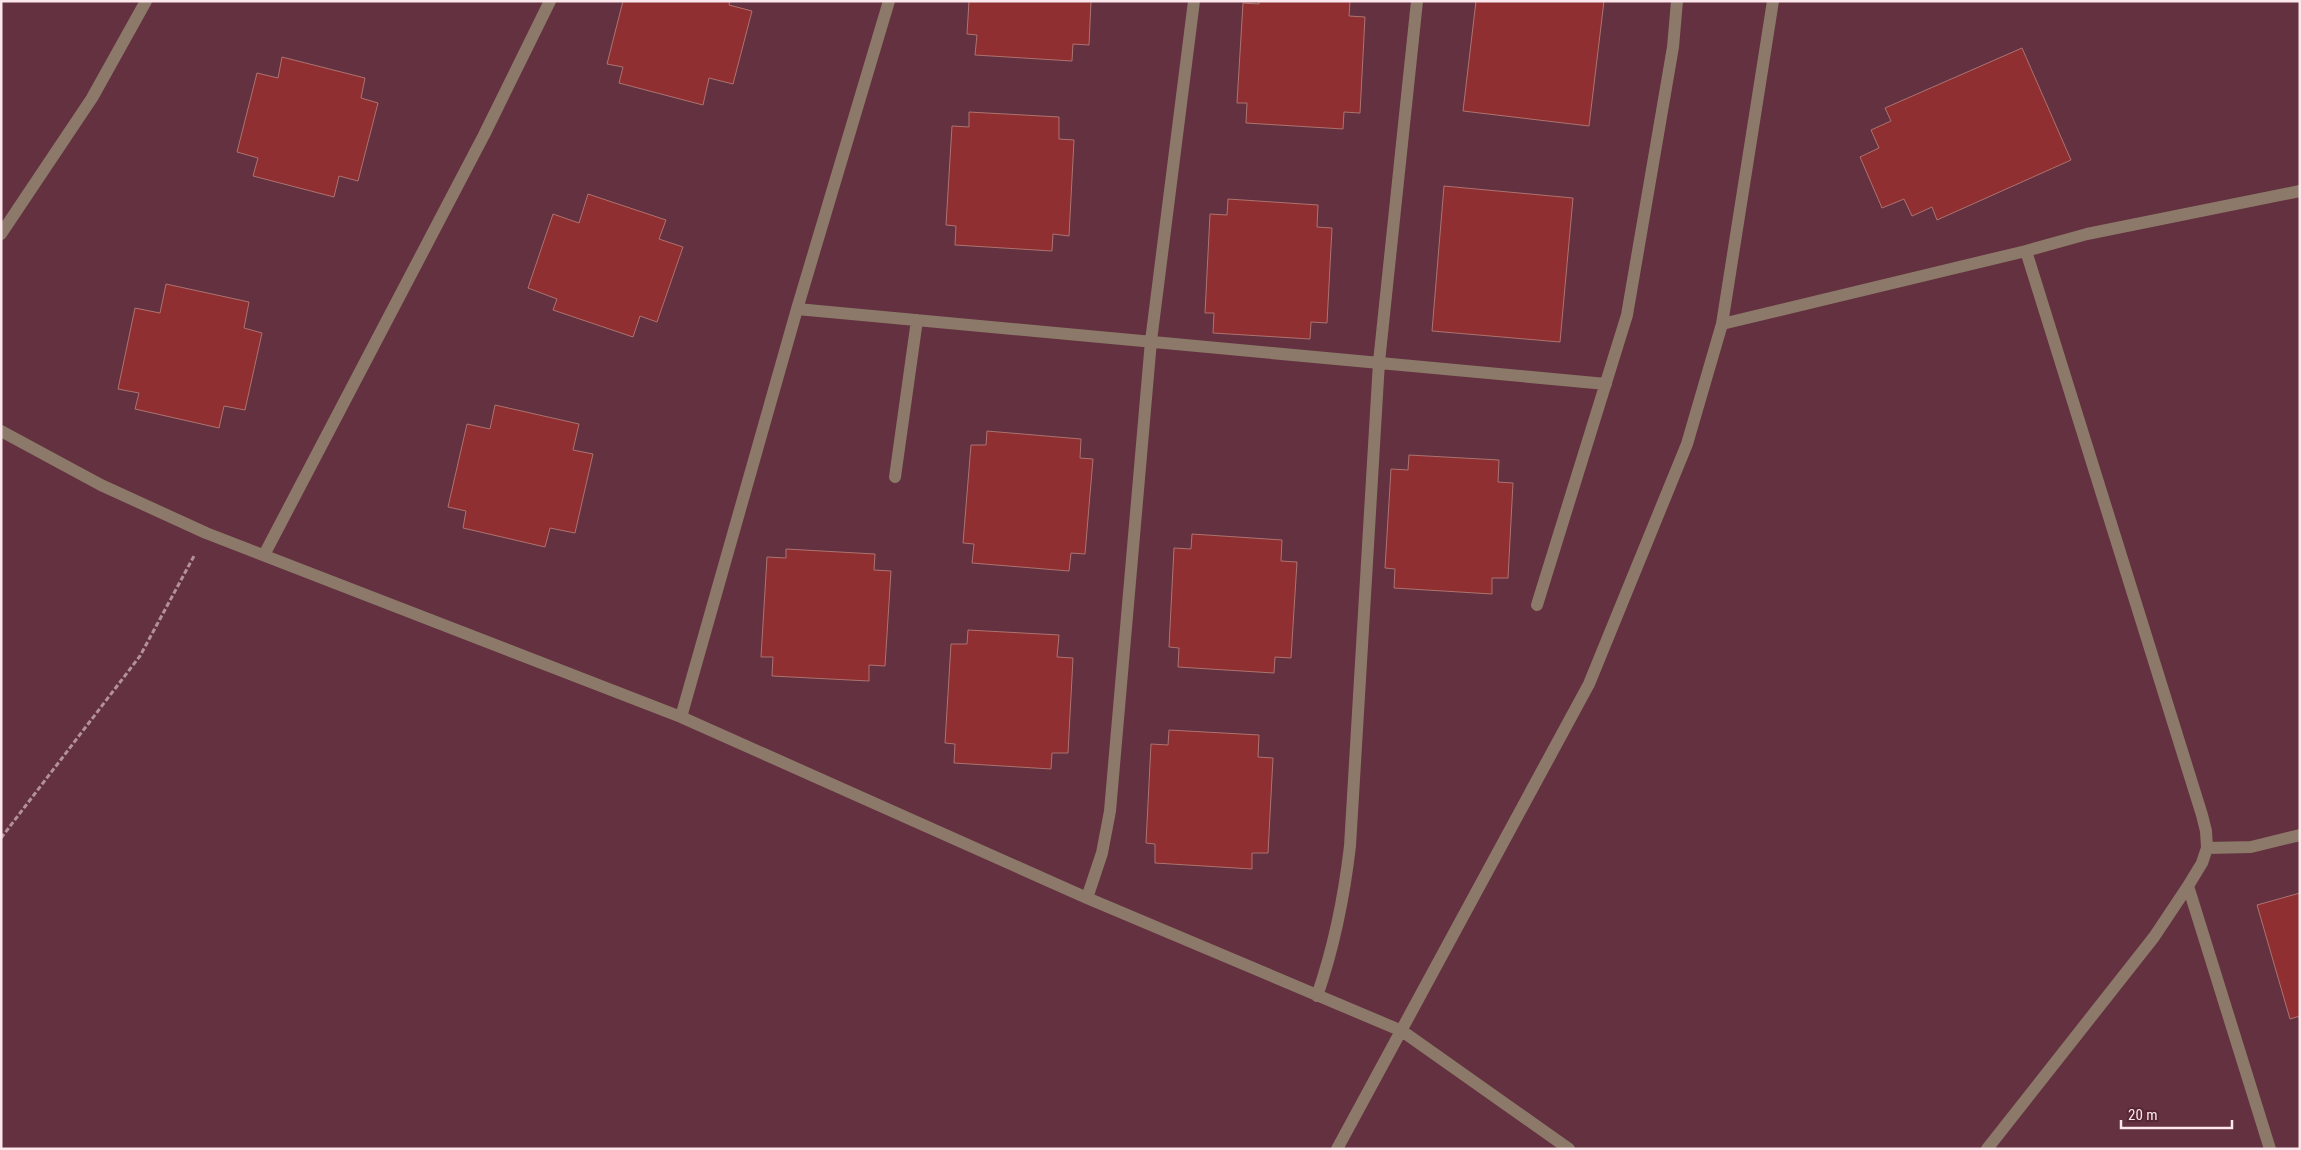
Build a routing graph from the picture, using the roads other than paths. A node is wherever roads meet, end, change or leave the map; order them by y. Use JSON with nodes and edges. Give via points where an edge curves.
{"nodes":[{"id":1,"x":146,"y":1,"type":"edge"},
{"id":2,"x":550,"y":1,"type":"edge"},
{"id":3,"x":889,"y":1,"type":"edge"},
{"id":4,"x":1194,"y":1,"type":"edge"},
{"id":5,"x":1417,"y":1,"type":"edge"},
{"id":6,"x":1677,"y":1,"type":"edge"},
{"id":7,"x":1773,"y":1,"type":"edge"},
{"id":8,"x":2300,"y":191,"type":"edge"},
{"id":9,"x":1,"y":234,"type":"edge"},
{"id":10,"x":2026,"y":251,"type":"junction"},
{"id":11,"x":797,"y":309,"type":"junction"},
{"id":12,"x":917,"y":320,"type":"junction"},
{"id":13,"x":1722,"y":324,"type":"junction"},
{"id":14,"x":1151,"y":341,"type":"junction"},
{"id":15,"x":1379,"y":362,"type":"junction"},
{"id":16,"x":1606,"y":384,"type":"junction"},
{"id":17,"x":1,"y":431,"type":"edge"},
{"id":18,"x":895,"y":477,"type":"dead end"},
{"id":19,"x":264,"y":555,"type":"junction"},
{"id":20,"x":1537,"y":605,"type":"dead end"},
{"id":21,"x":681,"y":717,"type":"junction"},
{"id":22,"x":2300,"y":835,"type":"edge"},
{"id":23,"x":2206,"y":848,"type":"junction"},
{"id":24,"x":2188,"y":886,"type":"junction"},
{"id":25,"x":1087,"y":898,"type":"junction"},
{"id":26,"x":1317,"y":996,"type":"junction"},
{"id":27,"x":1402,"y":1032,"type":"junction"},
{"id":28,"x":1337,"y":1149,"type":"edge"},
{"id":29,"x":1569,"y":1149,"type":"edge"},
{"id":30,"x":1987,"y":1149,"type":"edge"},
{"id":31,"x":2270,"y":1149,"type":"edge"}],
"edges":[{"from":1,"to":9,"type":"street","via":[[92,98]]},
{"from":2,"to":19,"type":"street","via":[[475,152]]},
{"from":3,"to":11,"type":"street"},
{"from":4,"to":14,"type":"street"},
{"from":5,"to":15,"type":"street"},
{"from":6,"to":16,"type":"street","via":[[1673,47],[1626,315]]},
{"from":7,"to":13,"type":"street"},
{"from":8,"to":10,"type":"street","via":[[2087,234]]},
{"from":10,"to":13,"type":"street"},
{"from":10,"to":23,"type":"street","via":[[2202,815]]},
{"from":11,"to":12,"type":"street"},
{"from":11,"to":21,"type":"street"},
{"from":12,"to":14,"type":"street"},
{"from":12,"to":18,"type":"street"},
{"from":13,"to":27,"type":"street","via":[[1687,444],[1589,684]]},
{"from":14,"to":15,"type":"street"},
{"from":14,"to":25,"type":"street","via":[[1110,811],[1102,853]]},
{"from":15,"to":16,"type":"street"},
{"from":15,"to":26,"type":"street","via":[[1350,846],[1334,942]]},
{"from":16,"to":20,"type":"street"},
{"from":17,"to":19,"type":"street","via":[[101,485],[206,533]]},
{"from":19,"to":21,"type":"street"},
{"from":21,"to":25,"type":"street"},
{"from":22,"to":23,"type":"street","via":[[2251,847]]},
{"from":23,"to":24,"type":"street","via":[[2202,863]]},
{"from":24,"to":30,"type":"street","via":[[2154,937]]},
{"from":24,"to":31,"type":"street"},
{"from":25,"to":26,"type":"street"},
{"from":26,"to":27,"type":"street"},
{"from":27,"to":28,"type":"street"},
{"from":27,"to":29,"type":"street"}]}
